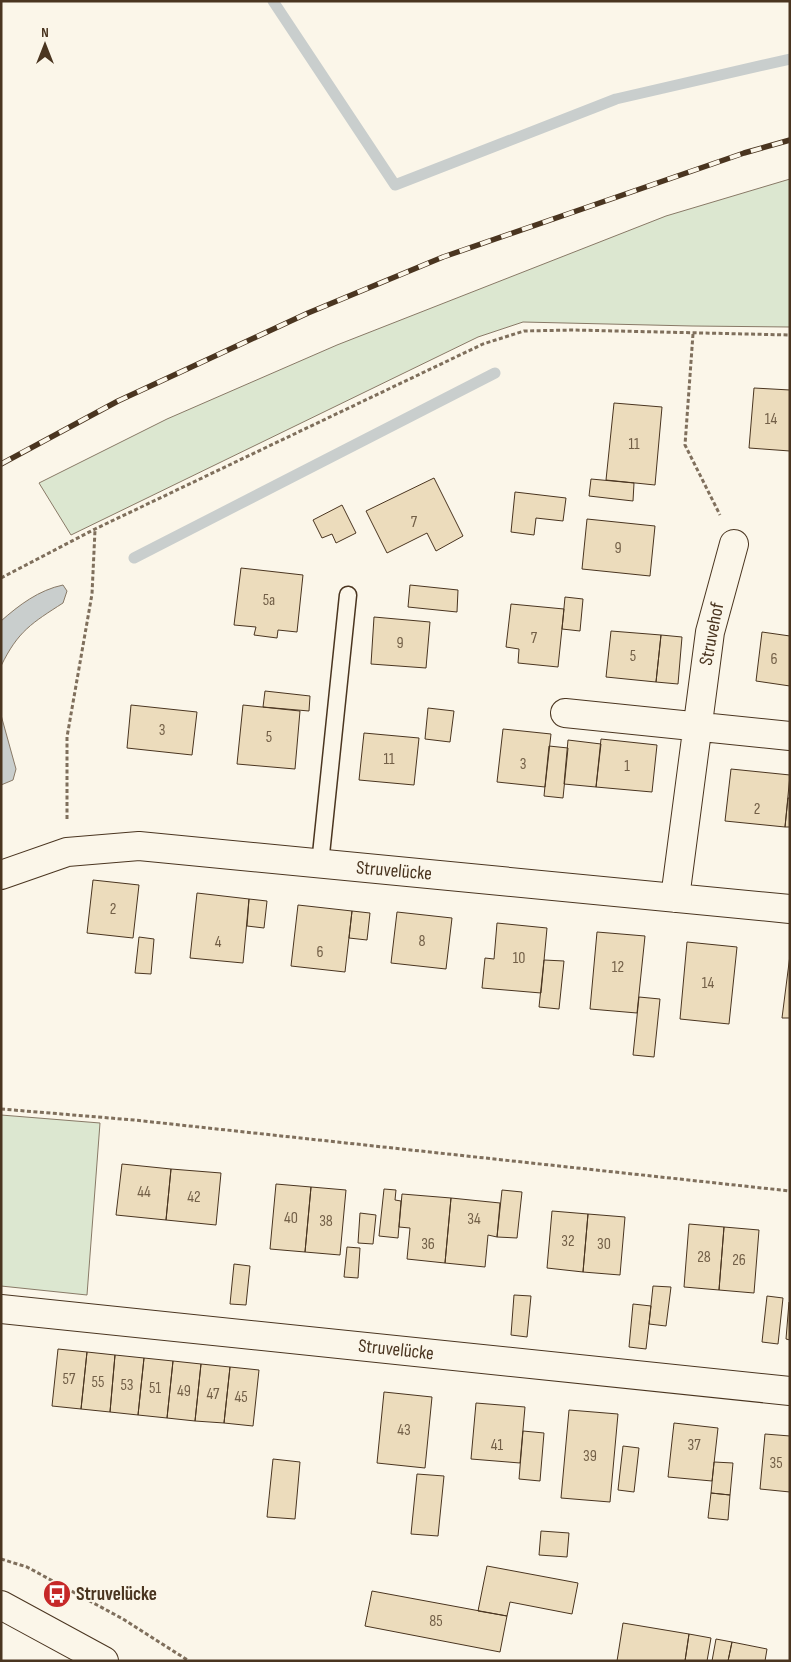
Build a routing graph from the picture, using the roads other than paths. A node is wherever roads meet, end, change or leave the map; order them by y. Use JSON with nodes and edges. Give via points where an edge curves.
{"nodes":[{"id":1,"x":734,"y":544,"type":"road end"},
{"id":2,"x":348,"y":595,"type":"dead end"},
{"id":3,"x":565,"y":713,"type":"dead end"},
{"id":4,"x":698,"y":727,"type":"junction"},
{"id":5,"x":790,"y":736,"type":"edge"},
{"id":6,"x":320,"y":864,"type":"junction"},
{"id":7,"x":1,"y":875,"type":"edge"},
{"id":8,"x":676,"y":898,"type":"junction"},
{"id":9,"x":790,"y":909,"type":"edge"},
{"id":10,"x":1,"y":1309,"type":"edge"},
{"id":11,"x":790,"y":1391,"type":"edge"},
{"id":12,"x":1,"y":1605,"type":"edge"},
{"id":13,"x":104,"y":1661,"type":"edge"}],
"edges":[{"from":1,"to":4,"type":"street","name":"Struvehof","via":[[710,632]]},
{"from":2,"to":6,"type":"lane"},
{"from":3,"to":4,"type":"street"},
{"from":4,"to":5,"type":"street"},
{"from":4,"to":8,"type":"street","name":"Struvehof"},
{"from":6,"to":7,"type":"street","name":"Struvelücke","via":[[139,846],[67,852]]},
{"from":6,"to":8,"type":"street","name":"Struvelücke"},
{"from":8,"to":9,"type":"street","name":"Struvelücke"},
{"from":10,"to":11,"type":"street","name":"Struvelücke"},
{"from":12,"to":13,"type":"street"}]}
